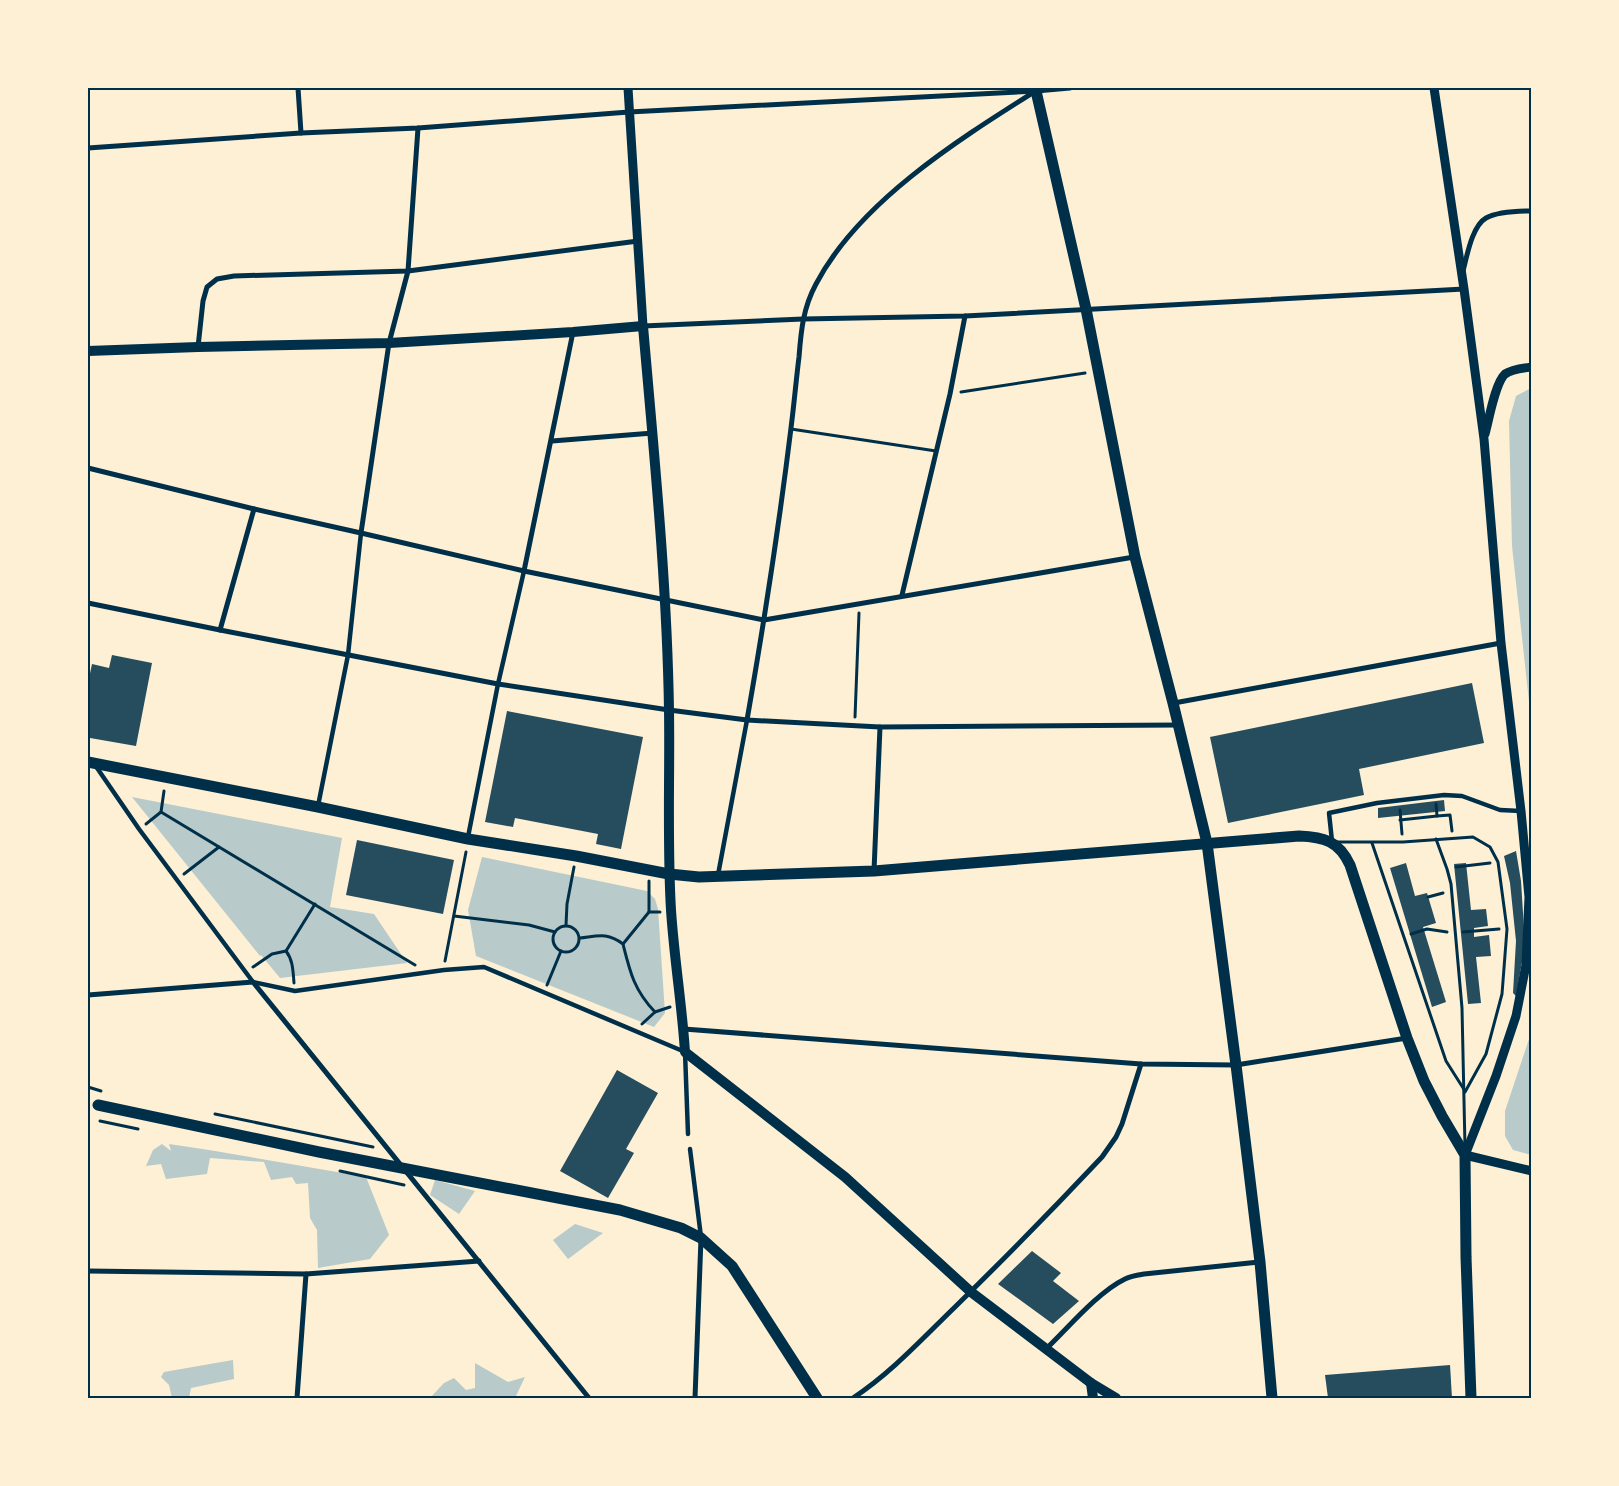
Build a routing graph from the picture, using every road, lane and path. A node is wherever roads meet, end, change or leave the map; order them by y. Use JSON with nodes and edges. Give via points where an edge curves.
{"nodes":[{"id":1,"x":298,"y":88,"type":"edge"},
{"id":2,"x":628,"y":88,"type":"edge"},
{"id":3,"x":1070,"y":88,"type":"edge"},
{"id":4,"x":1434,"y":88,"type":"edge"},
{"id":5,"x":1037,"y":89,"type":"edge"},
{"id":6,"x":630,"y":112,"type":"junction"},
{"id":7,"x":418,"y":128,"type":"junction"},
{"id":8,"x":301,"y":133,"type":"junction"},
{"id":9,"x":88,"y":148,"type":"edge"},
{"id":10,"x":1532,"y":211,"type":"edge"},
{"id":11,"x":638,"y":241,"type":"junction"},
{"id":12,"x":408,"y":271,"type":"junction"},
{"id":13,"x":1462,"y":276,"type":"junction"},
{"id":14,"x":1464,"y":289,"type":"junction"},
{"id":15,"x":1086,"y":309,"type":"junction"},
{"id":16,"x":965,"y":316,"type":"junction"},
{"id":17,"x":803,"y":319,"type":"junction"},
{"id":18,"x":644,"y":326,"type":"junction"},
{"id":19,"x":574,"y":332,"type":"junction"},
{"id":20,"x":389,"y":343,"type":"junction"},
{"id":21,"x":198,"y":347,"type":"junction"},
{"id":22,"x":88,"y":351,"type":"edge"},
{"id":23,"x":1532,"y":367,"type":"edge"},
{"id":24,"x":1098,"y":370,"type":"junction"},
{"id":25,"x":950,"y":394,"type":"junction"},
{"id":26,"x":791,"y":428,"type":"junction"},
{"id":27,"x":653,"y":433,"type":"junction"},
{"id":28,"x":1484,"y":439,"type":"junction"},
{"id":29,"x":552,"y":441,"type":"junction"},
{"id":30,"x":936,"y":452,"type":"junction"},
{"id":31,"x":88,"y":468,"type":"edge"},
{"id":32,"x":254,"y":509,"type":"junction"},
{"id":33,"x":361,"y":532,"type":"junction"},
{"id":34,"x":1135,"y":557,"type":"junction"},
{"id":35,"x":524,"y":571,"type":"junction"},
{"id":36,"x":902,"y":595,"type":"junction"},
{"id":37,"x":665,"y":600,"type":"junction"},
{"id":38,"x":88,"y":603,"type":"edge"},
{"id":39,"x":860,"y":604,"type":"junction"},
{"id":40,"x":764,"y":620,"type":"junction"},
{"id":41,"x":220,"y":630,"type":"junction"},
{"id":42,"x":1501,"y":643,"type":"junction"},
{"id":43,"x":348,"y":655,"type":"junction"},
{"id":44,"x":498,"y":684,"type":"junction"},
{"id":45,"x":1173,"y":703,"type":"junction"},
{"id":46,"x":669,"y":710,"type":"junction"},
{"id":47,"x":747,"y":720,"type":"junction"},
{"id":48,"x":855,"y":725,"type":"junction"},
{"id":49,"x":1178,"y":725,"type":"junction"},
{"id":50,"x":880,"y":727,"type":"junction"},
{"id":51,"x":91,"y":763,"type":"edge"},
{"id":52,"x":166,"y":778,"type":"junction"},
{"id":53,"x":1399,"y":800,"type":"junction"},
{"id":54,"x":318,"y":807,"type":"junction"},
{"id":55,"x":1521,"y":811,"type":"junction"},
{"id":56,"x":161,"y":812,"type":"junction"},
{"id":57,"x":1437,"y":816,"type":"dead end"},
{"id":58,"x":1400,"y":820,"type":"junction"},
{"id":59,"x":139,"y":830,"type":"junction"},
{"id":60,"x":468,"y":839,"type":"junction"},
{"id":61,"x":1436,"y":839,"type":"junction"},
{"id":62,"x":1332,"y":842,"type":"junction"},
{"id":63,"x":1402,"y":842,"type":"junction"},
{"id":64,"x":1207,"y":843,"type":"junction"},
{"id":65,"x":1372,"y":843,"type":"junction"},
{"id":66,"x":219,"y":846,"type":"junction"},
{"id":67,"x":576,"y":856,"type":"junction"},
{"id":68,"x":1498,"y":862,"type":"junction"},
{"id":69,"x":1447,"y":869,"type":"junction"},
{"id":70,"x":189,"y":870,"type":"dead end"},
{"id":71,"x":649,"y":871,"type":"junction"},
{"id":72,"x":874,"y":871,"type":"junction"},
{"id":73,"x":669,"y":874,"type":"junction"},
{"id":74,"x":717,"y":878,"type":"junction"},
{"id":75,"x":1451,"y":890,"type":"junction"},
{"id":76,"x":1428,"y":897,"type":"dead end"},
{"id":77,"x":315,"y":904,"type":"junction"},
{"id":78,"x":650,"y":912,"type":"junction"},
{"id":79,"x":671,"y":912,"type":"junction"},
{"id":80,"x":454,"y":916,"type":"junction"},
{"id":81,"x":566,"y":925,"type":"junction"},
{"id":82,"x":555,"y":932,"type":"junction"},
{"id":83,"x":580,"y":938,"type":"junction"},
{"id":84,"x":623,"y":944,"type":"junction"},
{"id":85,"x":286,"y":951,"type":"junction"},
{"id":86,"x":561,"y":951,"type":"junction"},
{"id":87,"x":444,"y":970,"type":"junction"},
{"id":88,"x":245,"y":972,"type":"junction"},
{"id":89,"x":428,"y":972,"type":"junction"},
{"id":90,"x":253,"y":982,"type":"junction"},
{"id":91,"x":295,"y":991,"type":"junction"},
{"id":92,"x":544,"y":992,"type":"junction"},
{"id":93,"x":88,"y":995,"type":"edge"},
{"id":94,"x":682,"y":1004,"type":"junction"},
{"id":95,"x":655,"y":1012,"type":"junction"},
{"id":96,"x":684,"y":1029,"type":"junction"},
{"id":97,"x":634,"y":1031,"type":"junction"},
{"id":98,"x":1407,"y":1038,"type":"junction"},
{"id":99,"x":685,"y":1052,"type":"junction"},
{"id":100,"x":1141,"y":1064,"type":"junction"},
{"id":101,"x":1236,"y":1065,"type":"junction"},
{"id":102,"x":88,"y":1087,"type":"edge"},
{"id":103,"x":100,"y":1091,"type":"dead end"},
{"id":104,"x":1465,"y":1092,"type":"junction"},
{"id":105,"x":98,"y":1105,"type":"dead end"},
{"id":106,"x":282,"y":1128,"type":"dead end"},
{"id":107,"x":688,"y":1134,"type":"dead end"},
{"id":108,"x":690,"y":1149,"type":"dead end"},
{"id":109,"x":388,"y":1150,"type":"junction"},
{"id":110,"x":1465,"y":1155,"type":"junction"},
{"id":111,"x":331,"y":1170,"type":"dead end"},
{"id":112,"x":1532,"y":1171,"type":"edge"},
{"id":113,"x":420,"y":1188,"type":"junction"},
{"id":114,"x":701,"y":1238,"type":"junction"},
{"id":115,"x":479,"y":1261,"type":"junction"},
{"id":116,"x":1260,"y":1262,"type":"junction"},
{"id":117,"x":88,"y":1271,"type":"edge"},
{"id":118,"x":306,"y":1274,"type":"junction"},
{"id":119,"x":971,"y":1292,"type":"junction"},
{"id":120,"x":1046,"y":1349,"type":"junction"},
{"id":121,"x":1091,"y":1383,"type":"junction"},
{"id":122,"x":297,"y":1398,"type":"edge"},
{"id":123,"x":589,"y":1398,"type":"edge"},
{"id":124,"x":695,"y":1398,"type":"edge"},
{"id":125,"x":817,"y":1398,"type":"edge"},
{"id":126,"x":853,"y":1398,"type":"edge"},
{"id":127,"x":1093,"y":1398,"type":"edge"},
{"id":128,"x":1116,"y":1398,"type":"edge"},
{"id":129,"x":1272,"y":1398,"type":"edge"},
{"id":130,"x":1471,"y":1398,"type":"edge"}],
"edges":[{"from":1,"to":8,"type":"street"},
{"from":2,"to":6,"type":"street"},
{"from":3,"to":5,"type":"street"},
{"from":4,"to":13,"type":"street"},
{"from":5,"to":6,"type":"street"},
{"from":5,"to":15,"type":"main road"},
{"from":5,"to":17,"type":"street","via":[[926,165],[876,208],[851,234],[816,283]]},
{"from":6,"to":7,"type":"street"},
{"from":6,"to":11,"type":"street"},
{"from":7,"to":8,"type":"street"},
{"from":7,"to":12,"type":"street"},
{"from":8,"to":9,"type":"street"},
{"from":10,"to":13,"type":"street","via":[[1507,212],[1486,218],[1478,225]]},
{"from":11,"to":12,"type":"street"},
{"from":11,"to":18,"type":"street"},
{"from":12,"to":20,"type":"street"},
{"from":12,"to":21,"type":"street","via":[[217,279],[207,287]]},
{"from":13,"to":14,"type":"street"},
{"from":14,"to":15,"type":"street"},
{"from":14,"to":28,"type":"street"},
{"from":15,"to":16,"type":"street"},
{"from":15,"to":24,"type":"main road"},
{"from":16,"to":17,"type":"street"},
{"from":16,"to":25,"type":"street"},
{"from":17,"to":18,"type":"street"},
{"from":17,"to":26,"type":"street"},
{"from":18,"to":19,"type":"main road"},
{"from":18,"to":27,"type":"main road"},
{"from":19,"to":20,"type":"main road"},
{"from":19,"to":29,"type":"street"},
{"from":20,"to":21,"type":"main road"},
{"from":20,"to":33,"type":"street"},
{"from":21,"to":22,"type":"main road"},
{"from":23,"to":28,"type":"street","via":[[1504,375],[1496,391]]},
{"from":24,"to":25,"type":"path"},
{"from":24,"to":34,"type":"main road"},
{"from":25,"to":30,"type":"street"},
{"from":26,"to":30,"type":"lane"},
{"from":26,"to":40,"type":"street"},
{"from":27,"to":29,"type":"street"},
{"from":27,"to":37,"type":"main road"},
{"from":28,"to":42,"type":"street"},
{"from":29,"to":35,"type":"street"},
{"from":30,"to":36,"type":"street"},
{"from":31,"to":32,"type":"street"},
{"from":32,"to":33,"type":"street"},
{"from":32,"to":41,"type":"street"},
{"from":33,"to":35,"type":"street"},
{"from":33,"to":43,"type":"street"},
{"from":34,"to":36,"type":"street"},
{"from":34,"to":45,"type":"main road"},
{"from":35,"to":37,"type":"street"},
{"from":35,"to":44,"type":"street"},
{"from":36,"to":39,"type":"street"},
{"from":37,"to":40,"type":"street"},
{"from":37,"to":46,"type":"main road"},
{"from":38,"to":41,"type":"street"},
{"from":39,"to":40,"type":"street"},
{"from":39,"to":48,"type":"path"},
{"from":40,"to":47,"type":"street"},
{"from":41,"to":43,"type":"street"},
{"from":42,"to":45,"type":"street"},
{"from":42,"to":55,"type":"street"},
{"from":43,"to":44,"type":"street"},
{"from":43,"to":54,"type":"street"},
{"from":44,"to":46,"type":"street"},
{"from":44,"to":60,"type":"street"},
{"from":45,"to":49,"type":"main road"},
{"from":46,"to":47,"type":"street"},
{"from":46,"to":73,"type":"main road"},
{"from":47,"to":48,"type":"street"},
{"from":47,"to":74,"type":"street"},
{"from":48,"to":50,"type":"street"},
{"from":49,"to":50,"type":"street"},
{"from":49,"to":64,"type":"main road"},
{"from":50,"to":72,"type":"street"},
{"from":51,"to":52,"type":"main road"},
{"from":51,"to":59,"type":"street"},
{"from":52,"to":54,"type":"main road"},
{"from":52,"to":56,"type":"path"},
{"from":53,"to":55,"type":"street","via":[[1462,796],[1500,810]]},
{"from":53,"to":58,"type":"path"},
{"from":53,"to":62,"type":"street","via":[[1329,814]]},
{"from":54,"to":60,"type":"main road"},
{"from":55,"to":110,"type":"street","via":[[1529,897],[1526,965],[1516,1016]]},
{"from":56,"to":59,"type":"path"},
{"from":56,"to":66,"type":"path"},
{"from":57,"to":58,"type":"path"},
{"from":58,"to":63,"type":"path"},
{"from":59,"to":88,"type":"street"},
{"from":60,"to":67,"type":"main road"},
{"from":60,"to":80,"type":"path"},
{"from":61,"to":63,"type":"lane"},
{"from":61,"to":68,"type":"lane","via":[[1473,837],[1490,847]]},
{"from":61,"to":69,"type":"lane"},
{"from":62,"to":64,"type":"main road","via":[[1299,836]]},
{"from":62,"to":65,"type":"lane"},
{"from":62,"to":98,"type":"main road","via":[[1350,865]]},
{"from":63,"to":65,"type":"lane"},
{"from":64,"to":72,"type":"main road"},
{"from":64,"to":101,"type":"main road"},
{"from":65,"to":104,"type":"lane","via":[[1446,1061]]},
{"from":66,"to":70,"type":"path"},
{"from":66,"to":77,"type":"path"},
{"from":67,"to":71,"type":"main road"},
{"from":67,"to":81,"type":"path"},
{"from":68,"to":69,"type":"path"},
{"from":68,"to":104,"type":"lane","via":[[1507,929],[1502,994],[1486,1054]]},
{"from":69,"to":75,"type":"lane"},
{"from":71,"to":73,"type":"main road"},
{"from":71,"to":78,"type":"path"},
{"from":72,"to":74,"type":"main road"},
{"from":73,"to":74,"type":"main road"},
{"from":73,"to":79,"type":"main road"},
{"from":75,"to":76,"type":"path"},
{"from":75,"to":104,"type":"lane","via":[[1462,1008]]},
{"from":77,"to":85,"type":"path"},
{"from":77,"to":89,"type":"path"},
{"from":78,"to":79,"type":"path"},
{"from":78,"to":84,"type":"path"},
{"from":79,"to":94,"type":"main road"},
{"from":80,"to":82,"type":"path","via":[[528,925]]},
{"from":80,"to":87,"type":"path"},
{"from":81,"to":82,"type":"path"},
{"from":81,"to":83,"type":"path","via":[[572,926]]},
{"from":82,"to":86,"type":"path","via":[[553,942]]},
{"from":83,"to":84,"type":"path","via":[[604,935]]},
{"from":83,"to":86,"type":"path","via":[[574,950]]},
{"from":84,"to":95,"type":"path","via":[[631,978]]},
{"from":85,"to":88,"type":"path","via":[[272,954]]},
{"from":85,"to":91,"type":"path","via":[[290,956]]},
{"from":86,"to":92,"type":"path"},
{"from":87,"to":89,"type":"street"},
{"from":87,"to":92,"type":"street","via":[[484,967]]},
{"from":88,"to":90,"type":"street"},
{"from":89,"to":91,"type":"street"},
{"from":90,"to":91,"type":"street"},
{"from":90,"to":93,"type":"street"},
{"from":90,"to":109,"type":"street"},
{"from":92,"to":97,"type":"street"},
{"from":94,"to":95,"type":"path"},
{"from":94,"to":96,"type":"main road"},
{"from":95,"to":97,"type":"path"},
{"from":96,"to":99,"type":"main road"},
{"from":96,"to":100,"type":"street"},
{"from":97,"to":99,"type":"street"},
{"from":98,"to":101,"type":"street"},
{"from":98,"to":110,"type":"main road","via":[[1424,1081]]},
{"from":99,"to":107,"type":"street"},
{"from":99,"to":119,"type":"main road","via":[[845,1177]]},
{"from":100,"to":101,"type":"street"},
{"from":100,"to":119,"type":"street","via":[[1122,1124],[1102,1157]]},
{"from":101,"to":116,"type":"main road"},
{"from":102,"to":103,"type":"path"},
{"from":104,"to":110,"type":"lane"},
{"from":105,"to":114,"type":"main road","via":[[620,1210],[681,1228]]},
{"from":106,"to":109,"type":"path"},
{"from":108,"to":114,"type":"street"},
{"from":109,"to":113,"type":"street"},
{"from":110,"to":112,"type":"street"},
{"from":110,"to":130,"type":"main road"},
{"from":111,"to":113,"type":"path"},
{"from":113,"to":115,"type":"street"},
{"from":114,"to":124,"type":"street"},
{"from":114,"to":125,"type":"main road","via":[[732,1266]]},
{"from":115,"to":118,"type":"street"},
{"from":115,"to":123,"type":"street"},
{"from":116,"to":120,"type":"street","via":[[1127,1278],[1100,1296]]},
{"from":116,"to":129,"type":"main road"},
{"from":117,"to":118,"type":"street"},
{"from":118,"to":122,"type":"street"},
{"from":119,"to":120,"type":"main road"},
{"from":119,"to":126,"type":"street","via":[[876,1382]]},
{"from":120,"to":121,"type":"main road"},
{"from":121,"to":127,"type":"main road"},
{"from":121,"to":128,"type":"main road"}]}
